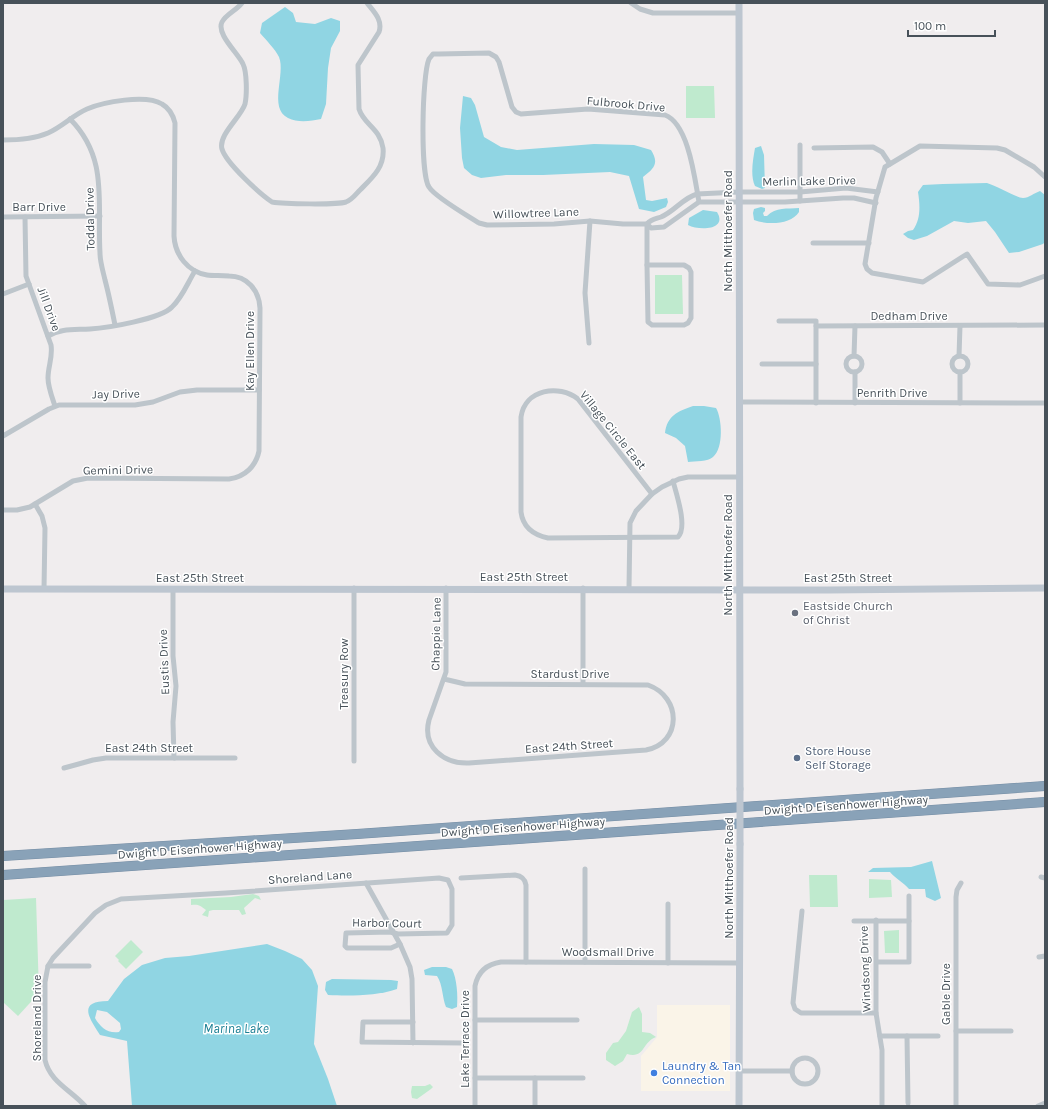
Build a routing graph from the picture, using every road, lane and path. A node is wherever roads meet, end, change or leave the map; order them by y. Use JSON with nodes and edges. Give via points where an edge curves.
{"nodes":[{"id":1,"x":242,"y":3,"type":"edge"},
{"id":2,"x":367,"y":3,"type":"edge"},
{"id":3,"x":631,"y":3,"type":"edge"},
{"id":4,"x":739,"y":3,"type":"edge"},
{"id":5,"x":739,"y":13,"type":"junction"},
{"id":6,"x":433,"y":54,"type":"joint"},
{"id":7,"x":70,"y":119,"type":"junction"},
{"id":8,"x":3,"y":140,"type":"edge"},
{"id":9,"x":800,"y":145,"type":"dead end"},
{"id":10,"x":814,"y":148,"type":"dead end"},
{"id":11,"x":890,"y":164,"type":"junction"},
{"id":12,"x":1045,"y":177,"type":"edge"},
{"id":13,"x":739,"y":192,"type":"junction"},
{"id":14,"x":800,"y":192,"type":"junction"},
{"id":15,"x":697,"y":194,"type":"junction"},
{"id":16,"x":877,"y":198,"type":"junction"},
{"id":17,"x":800,"y":201,"type":"junction"},
{"id":18,"x":699,"y":202,"type":"junction"},
{"id":19,"x":739,"y":202,"type":"junction"},
{"id":20,"x":100,"y":216,"type":"junction"},
{"id":21,"x":3,"y":217,"type":"edge"},
{"id":22,"x":25,"y":217,"type":"junction"},
{"id":23,"x":590,"y":221,"type":"junction"},
{"id":24,"x":647,"y":224,"type":"junction"},
{"id":25,"x":813,"y":242,"type":"dead end"},
{"id":26,"x":869,"y":243,"type":"junction"},
{"id":27,"x":647,"y":265,"type":"junction"},
{"id":28,"x":194,"y":271,"type":"junction"},
{"id":29,"x":1045,"y":276,"type":"edge"},
{"id":30,"x":29,"y":284,"type":"junction"},
{"id":31,"x":3,"y":294,"type":"edge"},
{"id":32,"x":779,"y":321,"type":"dead end"},
{"id":33,"x":115,"y":325,"type":"junction"},
{"id":34,"x":1045,"y":325,"type":"edge"},
{"id":35,"x":816,"y":326,"type":"junction"},
{"id":36,"x":855,"y":326,"type":"junction"},
{"id":37,"x":960,"y":326,"type":"junction"},
{"id":38,"x":48,"y":336,"type":"junction"},
{"id":39,"x":589,"y":343,"type":"dead end"},
{"id":40,"x":854,"y":356,"type":"junction"},
{"id":41,"x":959,"y":356,"type":"junction"},
{"id":42,"x":762,"y":364,"type":"dead end"},
{"id":43,"x":816,"y":364,"type":"junction"},
{"id":44,"x":855,"y":372,"type":"junction"},
{"id":45,"x":960,"y":372,"type":"junction"},
{"id":46,"x":259,"y":390,"type":"junction"},
{"id":47,"x":739,"y":402,"type":"junction"},
{"id":48,"x":816,"y":403,"type":"junction"},
{"id":49,"x":855,"y":403,"type":"junction"},
{"id":50,"x":960,"y":403,"type":"junction"},
{"id":51,"x":1045,"y":403,"type":"edge"},
{"id":52,"x":55,"y":406,"type":"junction"},
{"id":53,"x":3,"y":436,"type":"edge"},
{"id":54,"x":240,"y":476,"type":"joint"},
{"id":55,"x":739,"y":477,"type":"junction"},
{"id":56,"x":673,"y":481,"type":"junction"},
{"id":57,"x":652,"y":494,"type":"junction"},
{"id":58,"x":35,"y":504,"type":"junction"},
{"id":59,"x":3,"y":510,"type":"edge"},
{"id":60,"x":629,"y":538,"type":"junction"},
{"id":61,"x":173,"y":588,"type":"junction"},
{"id":62,"x":354,"y":588,"type":"junction"},
{"id":63,"x":446,"y":588,"type":"junction"},
{"id":64,"x":583,"y":588,"type":"junction"},
{"id":65,"x":629,"y":588,"type":"junction"},
{"id":66,"x":1045,"y":588,"type":"edge"},
{"id":67,"x":3,"y":589,"type":"edge"},
{"id":68,"x":44,"y":589,"type":"junction"},
{"id":69,"x":739,"y":589,"type":"junction"},
{"id":70,"x":444,"y":679,"type":"junction"},
{"id":71,"x":583,"y":684,"type":"junction"},
{"id":72,"x":673,"y":722,"type":"joint"},
{"id":73,"x":174,"y":758,"type":"junction"},
{"id":74,"x":235,"y":758,"type":"dead end"},
{"id":75,"x":354,"y":761,"type":"dead end"},
{"id":76,"x":452,"y":761,"type":"joint"},
{"id":77,"x":64,"y":768,"type":"dead end"},
{"id":78,"x":1045,"y":786,"type":"edge"},
{"id":79,"x":1045,"y":802,"type":"edge"},
{"id":80,"x":3,"y":856,"type":"edge"},
{"id":81,"x":585,"y":869,"type":"dead end"},
{"id":82,"x":3,"y":875,"type":"edge"},
{"id":83,"x":461,"y":878,"type":"dead end"},
{"id":84,"x":366,"y":883,"type":"junction"},
{"id":85,"x":961,"y":883,"type":"dead end"},
{"id":86,"x":909,"y":896,"type":"dead end"},
{"id":87,"x":121,"y":899,"type":"joint"},
{"id":88,"x":668,"y":904,"type":"dead end"},
{"id":89,"x":802,"y":910,"type":"dead end"},
{"id":90,"x":876,"y":920,"type":"junction"},
{"id":91,"x":854,"y":921,"type":"dead end"},
{"id":92,"x":909,"y":921,"type":"junction"},
{"id":93,"x":449,"y":931,"type":"joint"},
{"id":94,"x":394,"y":933,"type":"junction"},
{"id":95,"x":400,"y":944,"type":"junction"},
{"id":96,"x":1045,"y":956,"type":"edge"},
{"id":97,"x":1038,"y":957,"type":"dead end"},
{"id":98,"x":526,"y":962,"type":"junction"},
{"id":99,"x":585,"y":962,"type":"junction"},
{"id":100,"x":876,"y":962,"type":"junction"},
{"id":101,"x":668,"y":963,"type":"junction"},
{"id":102,"x":739,"y":963,"type":"junction"},
{"id":103,"x":48,"y":966,"type":"junction"},
{"id":104,"x":89,"y":966,"type":"dead end"},
{"id":105,"x":480,"y":973,"type":"joint"},
{"id":106,"x":876,"y":1013,"type":"junction"},
{"id":107,"x":475,"y":1020,"type":"junction"},
{"id":108,"x":577,"y":1020,"type":"dead end"},
{"id":109,"x":413,"y":1022,"type":"junction"},
{"id":110,"x":956,"y":1031,"type":"junction"},
{"id":111,"x":1011,"y":1031,"type":"dead end"},
{"id":112,"x":880,"y":1036,"type":"junction"},
{"id":113,"x":907,"y":1036,"type":"junction"},
{"id":114,"x":938,"y":1036,"type":"dead end"},
{"id":115,"x":413,"y":1043,"type":"junction"},
{"id":116,"x":462,"y":1043,"type":"dead end"},
{"id":117,"x":739,"y":1071,"type":"junction"},
{"id":118,"x":792,"y":1071,"type":"junction"},
{"id":119,"x":475,"y":1078,"type":"junction"},
{"id":120,"x":535,"y":1078,"type":"junction"},
{"id":121,"x":583,"y":1078,"type":"dead end"},
{"id":122,"x":908,"y":1103,"type":"dead end"},
{"id":123,"x":1045,"y":1103,"type":"edge"},
{"id":124,"x":85,"y":1106,"type":"edge"},
{"id":125,"x":475,"y":1106,"type":"edge"},
{"id":126,"x":535,"y":1106,"type":"edge"},
{"id":127,"x":739,"y":1106,"type":"edge"},
{"id":128,"x":882,"y":1106,"type":"edge"},
{"id":129,"x":956,"y":1106,"type":"edge"},
{"id":130,"x":1038,"y":1106,"type":"edge"}],
"edges":[{"from":1,"to":2,"type":"street","via":[[223,21],[221,27],[242,62],[245,73],[244,106],[223,139],[223,152],[233,166],[272,202],[340,203],[353,198],[375,175],[383,153],[376,130],[362,116],[359,107],[358,65],[380,27],[379,19]]},
{"from":3,"to":5,"type":"street","via":[[653,13]]},
{"from":4,"to":5,"type":"main road","name":"North Mitthoefer Road"},
{"from":5,"to":13,"type":"main road","name":"North Mitthoefer Road"},
{"from":6,"to":15,"type":"street","name":"Fulbrook Drive","via":[[493,55],[499,62],[512,107],[521,114],[588,109],[671,118],[689,151]]},
{"from":6,"to":23,"type":"street","name":"Willowtree Lane","via":[[428,62],[422,122],[426,180],[430,189],[484,225]]},
{"from":7,"to":8,"type":"street","via":[[40,136],[22,140]]},
{"from":7,"to":20,"type":"street","name":"Todda Drive","via":[[84,135],[96,162],[100,185]]},
{"from":7,"to":28,"type":"street","via":[[105,102],[152,100],[166,107],[173,117],[175,126],[175,244],[181,259]]},
{"from":9,"to":14,"type":"street"},
{"from":10,"to":11,"type":"street","via":[[873,147],[882,152]]},
{"from":11,"to":12,"type":"street","via":[[920,146],[998,148],[1034,167]]},
{"from":11,"to":16,"type":"street","via":[[885,167]]},
{"from":13,"to":14,"type":"street","name":"Merlin Lake Drive"},
{"from":13,"to":15,"type":"street","name":"Willowtree Lane"},
{"from":13,"to":19,"type":"main road","name":"North Mitthoefer Road"},
{"from":14,"to":16,"type":"street","name":"Merlin Lake Drive","via":[[846,188]]},
{"from":14,"to":17,"type":"street"},
{"from":15,"to":18,"type":"street","name":"Fulbrook Drive"},
{"from":15,"to":24,"type":"street","name":"Willowtree Lane"},
{"from":16,"to":17,"type":"street","name":"Merlin Lake Drive"},
{"from":16,"to":26,"type":"street"},
{"from":17,"to":19,"type":"street","name":"Merlin Lake Drive"},
{"from":18,"to":19,"type":"street"},
{"from":18,"to":24,"type":"street","name":"Willowtree Lane","via":[[664,227],[651,228]]},
{"from":19,"to":47,"type":"main road","name":"North Mitthoefer Road"},
{"from":20,"to":22,"type":"street","name":"Barr Drive"},
{"from":20,"to":33,"type":"street","name":"Todda Drive","via":[[100,259]]},
{"from":21,"to":22,"type":"street","name":"Barr Drive"},
{"from":22,"to":30,"type":"street","name":"Jill Drive","via":[[25,269]]},
{"from":23,"to":24,"type":"street","name":"Willowtree Lane"},
{"from":23,"to":39,"type":"street","via":[[585,292]]},
{"from":24,"to":27,"type":"street"},
{"from":25,"to":26,"type":"street"},
{"from":26,"to":29,"type":"street","via":[[866,266],[873,274],[923,282],[967,254],[988,284],[1020,285]]},
{"from":27,"to":27,"type":"street","via":[[648,322],[687,324],[691,318],[689,268],[684,265]]},
{"from":28,"to":33,"type":"street","via":[[166,313]]},
{"from":28,"to":46,"type":"street","name":"Kay Ellen Drive","via":[[205,275],[241,278],[256,292],[260,308]]},
{"from":30,"to":31,"type":"street"},
{"from":30,"to":38,"type":"street","name":"Jill Drive"},
{"from":32,"to":35,"type":"street","name":"Dedham Drive","via":[[816,320]]},
{"from":33,"to":38,"type":"street","via":[[99,329],[68,329]]},
{"from":34,"to":37,"type":"street","name":"Dedham Drive"},
{"from":35,"to":36,"type":"street","name":"Dedham Drive"},
{"from":35,"to":43,"type":"street"},
{"from":36,"to":37,"type":"street","name":"Dedham Drive"},
{"from":36,"to":40,"type":"street"},
{"from":37,"to":41,"type":"street"},
{"from":38,"to":52,"type":"street","name":"Jill Drive","via":[[52,352],[48,381]]},
{"from":40,"to":44,"type":"street","via":[[861,360],[863,365]]},
{"from":40,"to":44,"type":"street","via":[[849,357],[846,364],[848,369]]},
{"from":41,"to":45,"type":"street","via":[[952,364],[955,370]]},
{"from":41,"to":45,"type":"street","via":[[966,358],[968,363],[965,370]]},
{"from":42,"to":43,"type":"street"},
{"from":43,"to":48,"type":"street"},
{"from":44,"to":49,"type":"street"},
{"from":45,"to":50,"type":"street"},
{"from":46,"to":52,"type":"street","name":"Jay Drive","via":[[180,392],[153,402],[135,405]]},
{"from":46,"to":54,"type":"street","name":"Kay Ellen Drive","via":[[258,454],[252,466]]},
{"from":47,"to":48,"type":"street","name":"Penrith Drive"},
{"from":47,"to":55,"type":"main road","name":"North Mitthoefer Road"},
{"from":48,"to":49,"type":"street","name":"Penrith Drive"},
{"from":49,"to":50,"type":"street","name":"Penrith Drive"},
{"from":50,"to":51,"type":"street","name":"Penrith Drive"},
{"from":52,"to":53,"type":"street","name":"Jay Drive"},
{"from":54,"to":58,"type":"street","name":"Gemini Drive","via":[[224,479],[88,478],[73,481]]},
{"from":55,"to":56,"type":"street","via":[[688,477]]},
{"from":55,"to":69,"type":"main road","name":"North Mitthoefer Road"},
{"from":56,"to":57,"type":"street"},
{"from":56,"to":60,"type":"street","via":[[681,513],[682,531],[679,535]]},
{"from":57,"to":60,"type":"street","via":[[632,516]]},
{"from":57,"to":60,"type":"street","name":"Village Circle East","via":[[578,399],[569,393],[541,393],[530,398],[524,406],[521,417],[521,512],[527,527],[537,535],[548,538]]},
{"from":58,"to":59,"type":"street","name":"Gemini Drive","via":[[17,510]]},
{"from":58,"to":68,"type":"street","via":[[45,528]]},
{"from":60,"to":65,"type":"street"},
{"from":61,"to":62,"type":"main road","name":"East 25th Street"},
{"from":61,"to":68,"type":"main road","name":"East 25th Street"},
{"from":61,"to":73,"type":"street","name":"Eustis Drive","via":[[173,656],[176,686]]},
{"from":62,"to":63,"type":"main road","name":"East 25th Street"},
{"from":62,"to":75,"type":"street","name":"Treasury Row"},
{"from":63,"to":64,"type":"main road","name":"East 25th Street"},
{"from":63,"to":70,"type":"street","name":"Chappie Lane"},
{"from":64,"to":65,"type":"main road","name":"East 25th Street"},
{"from":64,"to":71,"type":"street"},
{"from":65,"to":69,"type":"main road","name":"East 25th Street"},
{"from":66,"to":69,"type":"main road","name":"East 25th Street"},
{"from":67,"to":68,"type":"main road","name":"East 25th Street"},
{"from":69,"to":102,"type":"main road","name":"North Mitthoefer Road","bridge":true},
{"from":70,"to":71,"type":"street","name":"Stardust Drive","via":[[465,684]]},
{"from":70,"to":76,"type":"street","name":"Chappie Lane","via":[[429,720],[428,734],[436,751]]},
{"from":71,"to":72,"type":"street","name":"Stardust Drive","via":[[642,684],[656,688],[670,704]]},
{"from":72,"to":76,"type":"street","name":"East 24th Street","via":[[665,740],[656,747],[646,750],[470,763]]},
{"from":73,"to":74,"type":"street","name":"East 24th Street"},
{"from":73,"to":77,"type":"street","name":"East 24th Street","via":[[106,758]]},
{"from":78,"to":80,"type":"highway","name":"Dwight D Eisenhower Highway"},
{"from":79,"to":82,"type":"highway","name":"Dwight D Eisenhower Highway"},
{"from":81,"to":99,"type":"street"},
{"from":83,"to":98,"type":"street","via":[[517,875],[524,879]]},
{"from":84,"to":87,"type":"street","name":"Shoreland Lane"},
{"from":84,"to":93,"type":"street","name":"Shoreland Lane","via":[[439,878],[448,880],[452,889],[452,925]]},
{"from":84,"to":94,"type":"street"},
{"from":85,"to":110,"type":"street","name":"Gable Drive","via":[[956,897]]},
{"from":86,"to":92,"type":"street"},
{"from":87,"to":103,"type":"street","name":"Shoreland Drive","via":[[95,913],[54,955]]},
{"from":88,"to":101,"type":"street"},
{"from":89,"to":106,"type":"street","via":[[793,1003],[795,1009],[802,1013]]},
{"from":90,"to":91,"type":"street","name":"Windsong Drive"},
{"from":90,"to":92,"type":"street"},
{"from":90,"to":100,"type":"street","name":"Windsong Drive"},
{"from":92,"to":100,"type":"street","via":[[909,962]]},
{"from":93,"to":94,"type":"street","name":"Harbor Court"},
{"from":94,"to":95,"type":"street"},
{"from":94,"to":95,"type":"street","name":"Harbor Court","via":[[346,932],[346,946],[391,948]]},
{"from":95,"to":109,"type":"street","via":[[411,972]]},
{"from":96,"to":97,"type":"street"},
{"from":98,"to":99,"type":"street","name":"Woodsmall Drive"},
{"from":98,"to":105,"type":"street","name":"Woodsmall Drive","via":[[496,963]]},
{"from":99,"to":101,"type":"street","name":"Woodsmall Drive"},
{"from":100,"to":106,"type":"street","name":"Windsong Drive"},
{"from":101,"to":102,"type":"street","name":"Woodsmall Drive"},
{"from":102,"to":117,"type":"main road","name":"North Mitthoefer Road"},
{"from":103,"to":104,"type":"street"},
{"from":103,"to":124,"type":"street","name":"Shoreland Drive","via":[[45,982],[45,1063],[55,1080]]},
{"from":105,"to":107,"type":"street","name":"Lake Terrace Drive","via":[[475,986]]},
{"from":106,"to":112,"type":"street","name":"Windsong Drive"},
{"from":107,"to":108,"type":"street"},
{"from":107,"to":119,"type":"street","name":"Lake Terrace Drive"},
{"from":109,"to":115,"type":"street"},
{"from":109,"to":115,"type":"street","via":[[362,1024],[364,1042]]},
{"from":110,"to":111,"type":"street"},
{"from":110,"to":129,"type":"street","name":"Gable Drive"},
{"from":112,"to":113,"type":"street"},
{"from":112,"to":128,"type":"street","name":"Windsong Drive"},
{"from":113,"to":114,"type":"street"},
{"from":113,"to":122,"type":"street"},
{"from":115,"to":116,"type":"street"},
{"from":117,"to":118,"type":"street"},
{"from":117,"to":127,"type":"main road","name":"North Mitthoefer Road"},
{"from":118,"to":118,"type":"street","via":[[796,1062],[805,1058],[815,1063],[819,1072],[814,1081],[805,1085],[795,1080]]},
{"from":119,"to":120,"type":"street"},
{"from":119,"to":125,"type":"street","name":"Lake Terrace Drive"},
{"from":120,"to":121,"type":"street"},
{"from":120,"to":126,"type":"street"},
{"from":123,"to":130,"type":"street"}]}
